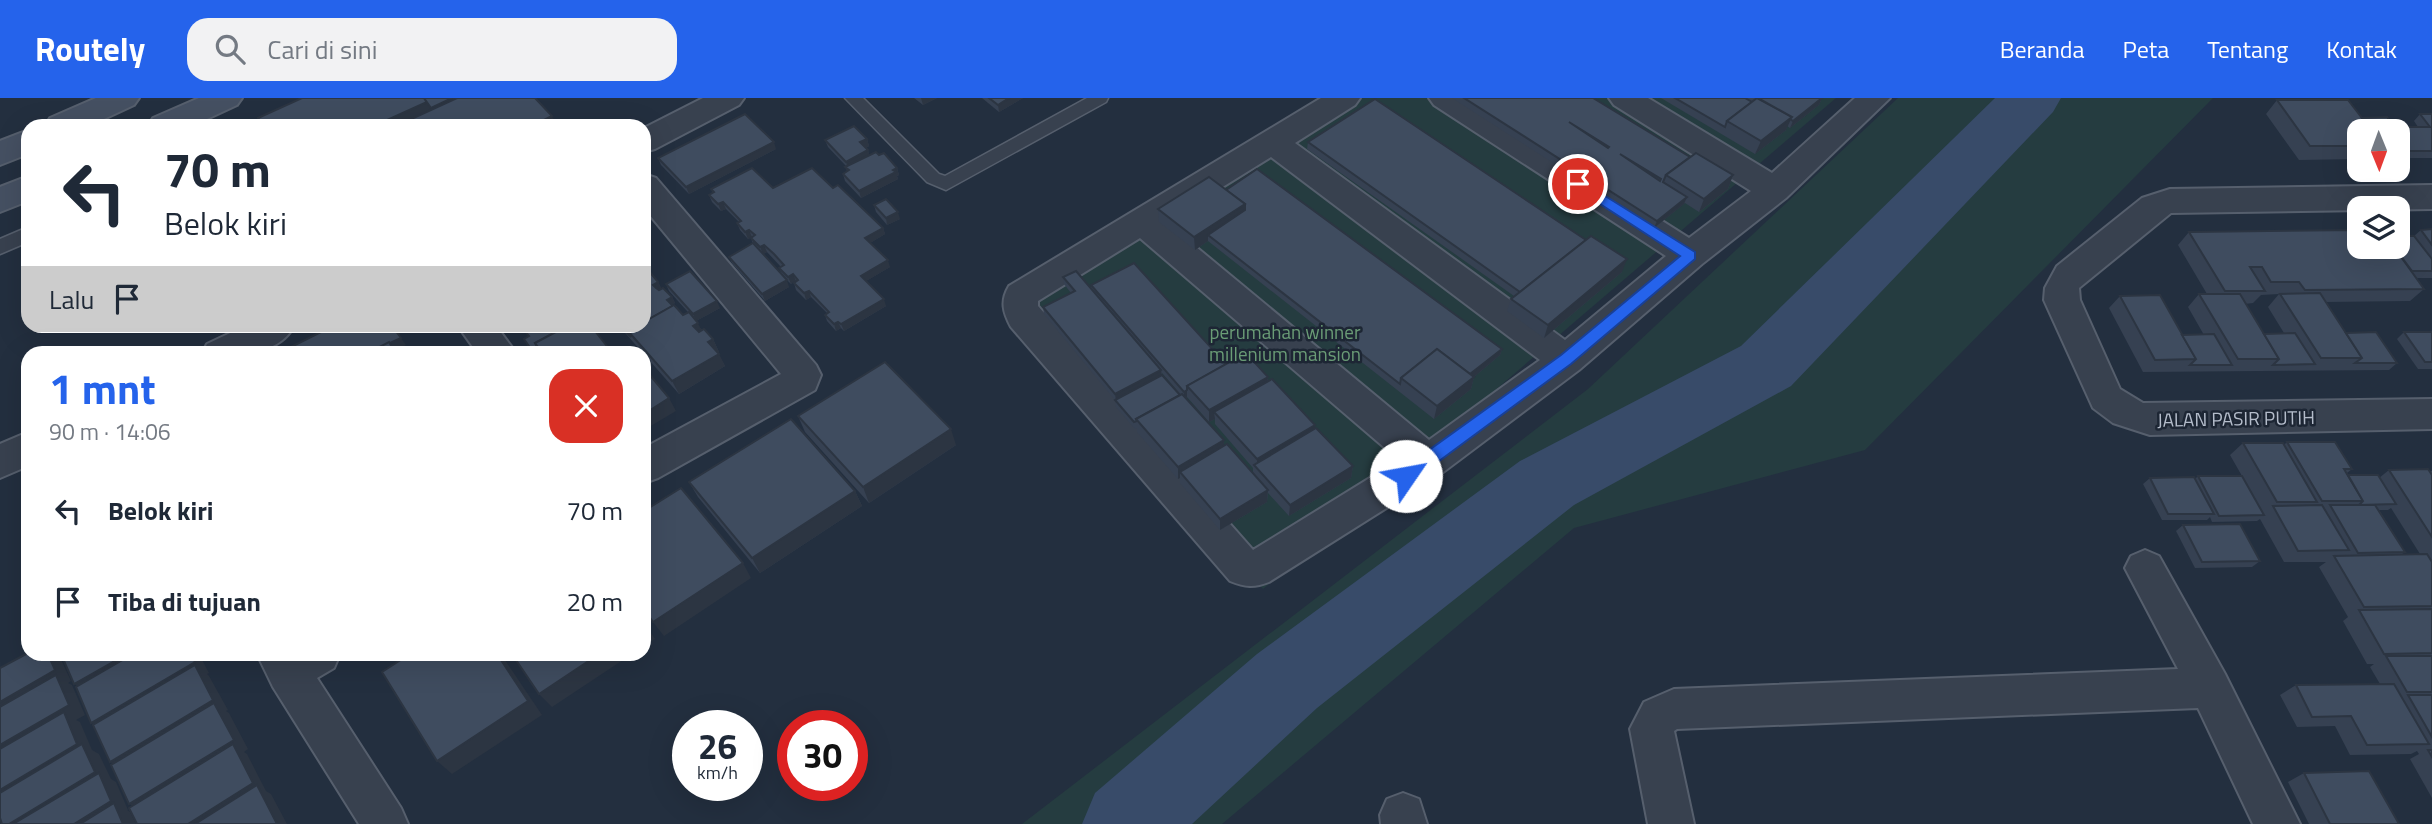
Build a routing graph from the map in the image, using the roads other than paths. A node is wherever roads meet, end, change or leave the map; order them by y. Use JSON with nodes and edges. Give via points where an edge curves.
{"nodes":[{"id":1,"x":123,"y":98,"type":"edge"},
{"id":2,"x":226,"y":98,"type":"edge"},
{"id":3,"x":728,"y":98,"type":"edge"},
{"id":4,"x":853,"y":98,"type":"edge"},
{"id":5,"x":1100,"y":98,"type":"edge"},
{"id":6,"x":1344,"y":98,"type":"edge"},
{"id":7,"x":1445,"y":98,"type":"edge"},
{"id":8,"x":1625,"y":98,"type":"edge"},
{"id":9,"x":1874,"y":98,"type":"edge"},
{"id":10,"x":76,"y":119,"type":"edge"},
{"id":11,"x":180,"y":119,"type":"edge"},
{"id":12,"x":651,"y":137,"type":"edge"},
{"id":13,"x":1272,"y":142,"type":"junction"},
{"id":14,"x":21,"y":144,"type":"edge"},
{"id":15,"x":0,"y":154,"type":"edge"},
{"id":16,"x":1774,"y":190,"type":"junction"},
{"id":17,"x":21,"y":191,"type":"edge"},
{"id":18,"x":651,"y":194,"type":"edge"},
{"id":19,"x":2432,"y":197,"type":"edge"},
{"id":20,"x":0,"y":200,"type":"edge"},
{"id":21,"x":1143,"y":222,"type":"junction"},
{"id":22,"x":21,"y":237,"type":"edge"},
{"id":23,"x":0,"y":247,"type":"edge"},
{"id":24,"x":1690,"y":255,"type":"junction"},
{"id":25,"x":262,"y":333,"type":"edge"},
{"id":26,"x":236,"y":346,"type":"edge"},
{"id":27,"x":1566,"y":359,"type":"junction"},
{"id":28,"x":2432,"y":414,"type":"edge"},
{"id":29,"x":21,"y":452,"type":"edge"},
{"id":30,"x":0,"y":462,"type":"edge"},
{"id":31,"x":1427,"y":462,"type":"junction"},
{"id":32,"x":651,"y":463,"type":"edge"},
{"id":33,"x":2145,"y":568,"type":"dead end"},
{"id":34,"x":295,"y":661,"type":"edge"},
{"id":35,"x":2210,"y":688,"type":"junction"},
{"id":36,"x":385,"y":824,"type":"edge"},
{"id":37,"x":1671,"y":824,"type":"edge"},
{"id":38,"x":2277,"y":824,"type":"edge"}],
"edges":[{"from":1,"to":10,"type":"main road"},
{"from":2,"to":11,"type":"main road"},
{"from":3,"to":12,"type":"street"},
{"from":4,"to":5,"type":"lane","via":[[933,178],[946,184]]},
{"from":6,"to":13,"type":"street"},
{"from":7,"to":24,"type":"street"},
{"from":8,"to":16,"type":"street"},
{"from":9,"to":16,"type":"street"},
{"from":13,"to":21,"type":"street"},
{"from":13,"to":27,"type":"street"},
{"from":14,"to":15,"type":"main road"},
{"from":16,"to":24,"type":"street"},
{"from":17,"to":20,"type":"main road"},
{"from":18,"to":32,"type":"street","via":[[803,375],[802,380]]},
{"from":19,"to":28,"type":"street","name":"JALAN PASIR PUTIH","via":[[2170,201],[2154,206],[2069,275],[2062,300],[2106,398],[2132,415],[2150,419]]},
{"from":21,"to":31,"type":"street"},
{"from":21,"to":31,"type":"street","via":[[1021,295],[1021,311],[1244,569],[1255,570]]},
{"from":22,"to":23,"type":"lane"},
{"from":24,"to":27,"type":"street"},
{"from":25,"to":26,"type":"street"},
{"from":27,"to":31,"type":"street"},
{"from":29,"to":30,"type":"street"},
{"from":33,"to":35,"type":"street"},
{"from":34,"to":36,"type":"street"},
{"from":35,"to":37,"type":"street","via":[[1674,709],[1659,716],[1652,729]]},
{"from":35,"to":38,"type":"street"}]}
